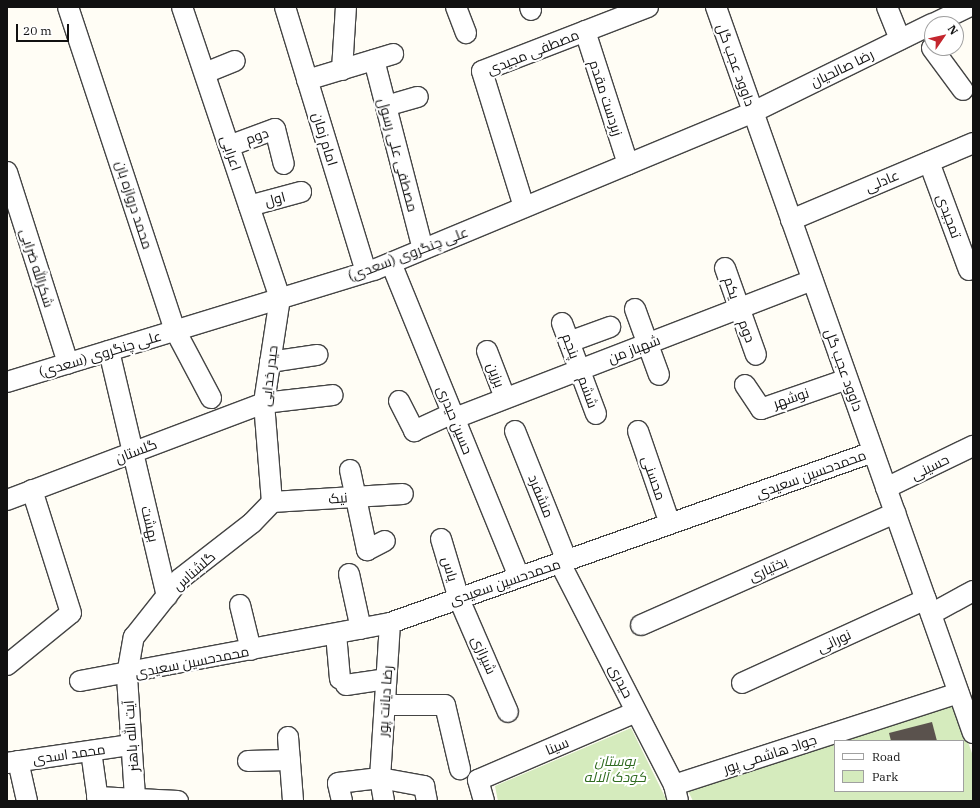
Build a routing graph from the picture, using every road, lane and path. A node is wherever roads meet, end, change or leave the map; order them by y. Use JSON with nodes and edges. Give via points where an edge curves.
{"nodes":[{"id":1,"x":68,"y":7,"type":"edge"},
{"id":2,"x":182,"y":7,"type":"edge"},
{"id":3,"x":285,"y":7,"type":"edge"},
{"id":4,"x":346,"y":7,"type":"edge"},
{"id":5,"x":456,"y":7,"type":"edge"},
{"id":6,"x":716,"y":7,"type":"edge"},
{"id":7,"x":887,"y":7,"type":"edge"},
{"id":8,"x":968,"y":7,"type":"edge"},
{"id":9,"x":636,"y":9,"type":"edge"},
{"id":10,"x":949,"y":16,"type":"edge"},
{"id":11,"x":924,"y":28,"type":"edge"},
{"id":12,"x":584,"y":31,"type":"junction"},
{"id":13,"x":466,"y":33,"type":"dead end"},
{"id":14,"x":900,"y":40,"type":"junction"},
{"id":15,"x":393,"y":54,"type":"dead end"},
{"id":16,"x":938,"y":56,"type":"edge"},
{"id":17,"x":374,"y":60,"type":"junction"},
{"id":18,"x":235,"y":61,"type":"dead end"},
{"id":19,"x":342,"y":70,"type":"junction"},
{"id":20,"x":205,"y":73,"type":"junction"},
{"id":21,"x":307,"y":80,"type":"junction"},
{"id":22,"x":963,"y":90,"type":"dead end"},
{"id":23,"x":418,"y":97,"type":"dead end"},
{"id":24,"x":386,"y":106,"type":"junction"},
{"id":25,"x":753,"y":112,"type":"junction"},
{"id":26,"x":973,"y":143,"type":"edge"},
{"id":27,"x":229,"y":146,"type":"junction"},
{"id":28,"x":929,"y":162,"type":"junction"},
{"id":29,"x":284,"y":164,"type":"dead end"},
{"id":30,"x":628,"y":164,"type":"junction"},
{"id":31,"x":7,"y":172,"type":"edge"},
{"id":32,"x":301,"y":192,"type":"dead end"},
{"id":33,"x":249,"y":206,"type":"junction"},
{"id":34,"x":524,"y":207,"type":"junction"},
{"id":35,"x":791,"y":220,"type":"junction"},
{"id":36,"x":423,"y":249,"type":"junction"},
{"id":37,"x":391,"y":262,"type":"junction"},
{"id":38,"x":725,"y":268,"type":"dead end"},
{"id":39,"x":969,"y":270,"type":"dead end"},
{"id":40,"x":366,"y":272,"type":"junction"},
{"id":41,"x":812,"y":280,"type":"junction"},
{"id":42,"x":280,"y":298,"type":"junction"},
{"id":43,"x":635,"y":308,"type":"dead end"},
{"id":44,"x":738,"y":308,"type":"junction"},
{"id":45,"x":562,"y":323,"type":"dead end"},
{"id":46,"x":610,"y":327,"type":"dead end"},
{"id":47,"x":175,"y":330,"type":"junction"},
{"id":48,"x":569,"y":342,"type":"junction"},
{"id":49,"x":649,"y":343,"type":"junction"},
{"id":50,"x":109,"y":351,"type":"junction"},
{"id":51,"x":487,"y":351,"type":"dead end"},
{"id":52,"x":317,"y":355,"type":"dead end"},
{"id":53,"x":756,"y":355,"type":"dead end"},
{"id":54,"x":270,"y":362,"type":"junction"},
{"id":55,"x":68,"y":364,"type":"junction"},
{"id":56,"x":580,"y":370,"type":"junction"},
{"id":57,"x":659,"y":375,"type":"dead end"},
{"id":58,"x":848,"y":379,"type":"junction"},
{"id":59,"x":7,"y":382,"type":"edge"},
{"id":60,"x":745,"y":385,"type":"dead end"},
{"id":61,"x":333,"y":395,"type":"dead end"},
{"id":62,"x":211,"y":398,"type":"dead end"},
{"id":63,"x":505,"y":398,"type":"junction"},
{"id":64,"x":399,"y":401,"type":"dead end"},
{"id":65,"x":264,"y":403,"type":"junction"},
{"id":66,"x":596,"y":414,"type":"dead end"},
{"id":67,"x":454,"y":416,"type":"junction"},
{"id":68,"x":638,"y":431,"type":"dead end"},
{"id":69,"x":515,"y":432,"type":"dead end"},
{"id":70,"x":973,"y":446,"type":"edge"},
{"id":71,"x":134,"y":452,"type":"junction"},
{"id":72,"x":873,"y":452,"type":"junction"},
{"id":73,"x":350,"y":470,"type":"dead end"},
{"id":74,"x":886,"y":488,"type":"junction"},
{"id":75,"x":32,"y":490,"type":"junction"},
{"id":76,"x":404,"y":494,"type":"dead end"},
{"id":77,"x":355,"y":497,"type":"junction"},
{"id":78,"x":7,"y":500,"type":"edge"},
{"id":79,"x":272,"y":502,"type":"junction"},
{"id":80,"x":895,"y":513,"type":"junction"},
{"id":81,"x":670,"y":524,"type":"junction"},
{"id":82,"x":441,"y":539,"type":"dead end"},
{"id":83,"x":385,"y":541,"type":"dead end"},
{"id":84,"x":564,"y":562,"type":"junction"},
{"id":85,"x":349,"y":574,"type":"dead end"},
{"id":86,"x":520,"y":578,"type":"junction"},
{"id":87,"x":973,"y":591,"type":"edge"},
{"id":88,"x":167,"y":596,"type":"junction"},
{"id":89,"x":459,"y":599,"type":"junction"},
{"id":90,"x":240,"y":606,"type":"dead end"},
{"id":91,"x":928,"y":606,"type":"junction"},
{"id":92,"x":390,"y":623,"type":"junction"},
{"id":93,"x":641,"y":626,"type":"dead end"},
{"id":94,"x":361,"y":629,"type":"junction"},
{"id":95,"x":336,"y":634,"type":"junction"},
{"id":96,"x":251,"y":650,"type":"junction"},
{"id":97,"x":7,"y":665,"type":"edge"},
{"id":98,"x":127,"y":675,"type":"junction"},
{"id":99,"x":386,"y":679,"type":"junction"},
{"id":100,"x":80,"y":681,"type":"dead end"},
{"id":101,"x":742,"y":683,"type":"dead end"},
{"id":102,"x":959,"y":693,"type":"junction"},
{"id":103,"x":384,"y":705,"type":"junction"},
{"id":104,"x":508,"y":712,"type":"dead end"},
{"id":105,"x":636,"y":712,"type":"junction"},
{"id":106,"x":973,"y":733,"type":"edge"},
{"id":107,"x":288,"y":737,"type":"dead end"},
{"id":108,"x":132,"y":745,"type":"junction"},
{"id":109,"x":91,"y":751,"type":"junction"},
{"id":110,"x":290,"y":760,"type":"junction"},
{"id":111,"x":248,"y":761,"type":"dead end"},
{"id":112,"x":12,"y":762,"type":"edge"},
{"id":113,"x":460,"y":769,"type":"dead end"},
{"id":114,"x":380,"y":778,"type":"junction"},
{"id":115,"x":340,"y":792,"type":"edge"},
{"id":116,"x":676,"y":793,"type":"edge"},
{"id":117,"x":135,"y":797,"type":"junction"},
{"id":118,"x":98,"y":799,"type":"edge"},
{"id":119,"x":27,"y":801,"type":"edge"},
{"id":120,"x":178,"y":801,"type":"edge"},
{"id":121,"x":293,"y":801,"type":"edge"},
{"id":122,"x":384,"y":801,"type":"edge"},
{"id":123,"x":427,"y":801,"type":"edge"},
{"id":124,"x":484,"y":801,"type":"edge"}],
"edges":[{"from":1,"to":47,"type":"street","name":"محمد دروازه بان"},
{"from":2,"to":20,"type":"street","name":"اعرابی"},
{"from":3,"to":21,"type":"street","name":"امام زمان"},
{"from":4,"to":19,"type":"street"},
{"from":5,"to":13,"type":"street"},
{"from":6,"to":25,"type":"street","name":"داوود عجب گل"},
{"from":7,"to":14,"type":"street"},
{"from":8,"to":10,"type":"street","name":"رضا صالحیان"},
{"from":9,"to":12,"type":"street","name":"مصطفی مجیدی"},
{"from":11,"to":14,"type":"street","name":"رضا صالحیان"},
{"from":12,"to":30,"type":"street","name":"زبردست مقدم"},
{"from":12,"to":34,"type":"street","name":"مصطفی مجیدی","via":[[482,71]]},
{"from":14,"to":25,"type":"street","name":"رضا صالحیان"},
{"from":15,"to":17,"type":"street"},
{"from":16,"to":22,"type":"street"},
{"from":17,"to":19,"type":"street"},
{"from":17,"to":24,"type":"street","name":"مصطفی علی رسول"},
{"from":18,"to":20,"type":"street"},
{"from":19,"to":21,"type":"street"},
{"from":20,"to":27,"type":"street","name":"اعرابی"},
{"from":21,"to":40,"type":"street","name":"امام زمان"},
{"from":23,"to":24,"type":"street"},
{"from":24,"to":36,"type":"street","name":"مصطفی علی رسول"},
{"from":25,"to":30,"type":"street","name":"علی چنگروی (سعدی)"},
{"from":25,"to":35,"type":"street","name":"داوود عجب گل"},
{"from":26,"to":28,"type":"street","name":"عادلی"},
{"from":27,"to":29,"type":"street","name":"دوم","via":[[275,129]]},
{"from":27,"to":33,"type":"street","name":"اعرابی"},
{"from":28,"to":35,"type":"street","name":"عادلی"},
{"from":28,"to":39,"type":"street","name":"تمجیدی"},
{"from":30,"to":34,"type":"street","name":"علی چنگروی (سعدی)"},
{"from":31,"to":55,"type":"street","name":"شکرالله ضرابی"},
{"from":32,"to":33,"type":"street","name":"اول"},
{"from":33,"to":42,"type":"street","name":"اعرابی"},
{"from":34,"to":36,"type":"street","name":"علی چنگروی (سعدی)"},
{"from":35,"to":41,"type":"street","name":"داوود عجب گل"},
{"from":36,"to":37,"type":"street","name":"علی چنگروی (سعدی)"},
{"from":37,"to":40,"type":"street","name":"علی چنگروی (سعدی)"},
{"from":37,"to":67,"type":"street","name":"حسین حیدری"},
{"from":38,"to":44,"type":"street","name":"یکم"},
{"from":40,"to":42,"type":"street","name":"علی چنگروی (سعدی)"},
{"from":41,"to":44,"type":"street","name":"شهباز من"},
{"from":41,"to":58,"type":"street","name":"داوود عجب گل"},
{"from":42,"to":47,"type":"street","name":"علی چنگروی (سعدی)"},
{"from":42,"to":54,"type":"street","name":"حیدر خدایی"},
{"from":43,"to":49,"type":"street"},
{"from":44,"to":49,"type":"street","name":"شهباز من"},
{"from":44,"to":53,"type":"street","name":"دوم"},
{"from":45,"to":48,"type":"street","name":"پنجم"},
{"from":46,"to":48,"type":"street"},
{"from":47,"to":50,"type":"street","name":"علی چنگروی (سعدی)"},
{"from":47,"to":62,"type":"street","name":"محمد دروازه بان"},
{"from":48,"to":56,"type":"street","name":"پنجم"},
{"from":49,"to":56,"type":"street","name":"شهباز من"},
{"from":49,"to":57,"type":"street"},
{"from":50,"to":55,"type":"street","name":"علی چنگروی (سعدی)"},
{"from":50,"to":71,"type":"street","name":"بهشت"},
{"from":51,"to":63,"type":"street","name":"برزین"},
{"from":52,"to":54,"type":"street"},
{"from":54,"to":65,"type":"street","name":"حیدر خدایی"},
{"from":55,"to":59,"type":"street","name":"علی چنگروی (سعدی)"},
{"from":56,"to":63,"type":"street","name":"شهباز من"},
{"from":56,"to":66,"type":"street","name":"ششم"},
{"from":58,"to":60,"type":"street","name":"نوشهر","via":[[761,409]]},
{"from":58,"to":72,"type":"street","name":"داوود عجب گل"},
{"from":61,"to":65,"type":"street","name":"گلستان"},
{"from":63,"to":67,"type":"street","name":"شهباز من"},
{"from":64,"to":67,"type":"street","via":[[414,431]]},
{"from":65,"to":71,"type":"street","name":"گلستان"},
{"from":65,"to":79,"type":"street","name":"حیدر خدایی"},
{"from":67,"to":86,"type":"street","name":"حسین حیدری"},
{"from":68,"to":81,"type":"street","name":"محسنی"},
{"from":69,"to":84,"type":"street","name":"منشفرد"},
{"from":70,"to":74,"type":"street","name":"حسینی"},
{"from":71,"to":75,"type":"street","name":"گلستان"},
{"from":71,"to":88,"type":"street","name":"بهشت"},
{"from":72,"to":74,"type":"street","name":"داوود عجب گل"},
{"from":72,"to":81,"type":"street","name":"محمدحسین سعیدی"},
{"from":73,"to":77,"type":"street"},
{"from":74,"to":80,"type":"street","name":"داوود عجب گل"},
{"from":75,"to":78,"type":"street","name":"گلستان"},
{"from":75,"to":97,"type":"street","via":[[71,612]]},
{"from":76,"to":77,"type":"street","name":"نیک"},
{"from":77,"to":79,"type":"street","name":"نیک"},
{"from":77,"to":83,"type":"street","via":[[367,550]]},
{"from":79,"to":88,"type":"street","name":"گلشناس","via":[[252,523],[180,579]]},
{"from":80,"to":91,"type":"street","name":"داوود عجب گل"},
{"from":80,"to":93,"type":"street","name":"بختیاری"},
{"from":81,"to":84,"type":"street","name":"محمدحسین سعیدی"},
{"from":82,"to":89,"type":"street","name":"یاس"},
{"from":84,"to":86,"type":"street","name":"محمدحسین سعیدی"},
{"from":84,"to":105,"type":"street","name":"حیدری"},
{"from":85,"to":94,"type":"street"},
{"from":86,"to":89,"type":"street","name":"محمدحسین سعیدی"},
{"from":87,"to":91,"type":"street"},
{"from":88,"to":98,"type":"street","name":"گلشناس","via":[[134,637]]},
{"from":89,"to":92,"type":"street","name":"محمدحسین سعیدی"},
{"from":89,"to":104,"type":"street","name":"شیرازی"},
{"from":90,"to":96,"type":"street"},
{"from":91,"to":101,"type":"street","name":"نورانی"},
{"from":91,"to":102,"type":"street","name":"داوود عجب گل"},
{"from":92,"to":94,"type":"street","name":"محمدحسین سعیدی"},
{"from":92,"to":99,"type":"street","name":"رضا دیانت پور"},
{"from":94,"to":95,"type":"street","name":"محمدحسین سعیدی"},
{"from":95,"to":96,"type":"street","name":"محمدحسین سعیدی"},
{"from":95,"to":99,"type":"street","via":[[343,682]]},
{"from":96,"to":98,"type":"street","name":"محمدحسین سعیدی"},
{"from":98,"to":100,"type":"street","name":"محمدحسین سعیدی"},
{"from":98,"to":108,"type":"street","name":"آیت الله باهنر"},
{"from":99,"to":103,"type":"street","name":"رضا دیانت پور"},
{"from":102,"to":106,"type":"street","name":"داوود عجب گل"},
{"from":102,"to":116,"type":"street","name":"جواد هاشمی پور"},
{"from":103,"to":113,"type":"street","via":[[445,704]]},
{"from":103,"to":114,"type":"street","name":"رضا دیانت پور"},
{"from":105,"to":116,"type":"street","name":"حیدری"},
{"from":105,"to":124,"type":"street","name":"سینا","via":[[478,780]]},
{"from":107,"to":110,"type":"street"},
{"from":108,"to":109,"type":"street","name":"محمد اسدی"},
{"from":108,"to":117,"type":"street","name":"آیت الله باهنر"},
{"from":109,"to":112,"type":"street","name":"محمد اسدی"},
{"from":109,"to":118,"type":"street"},
{"from":110,"to":111,"type":"street"},
{"from":110,"to":121,"type":"street"},
{"from":112,"to":119,"type":"street"},
{"from":114,"to":115,"type":"street"},
{"from":114,"to":122,"type":"street","name":"رضا دیانت پور"},
{"from":114,"to":123,"type":"street","via":[[424,786]]},
{"from":117,"to":118,"type":"street"},
{"from":117,"to":120,"type":"street"}]}
